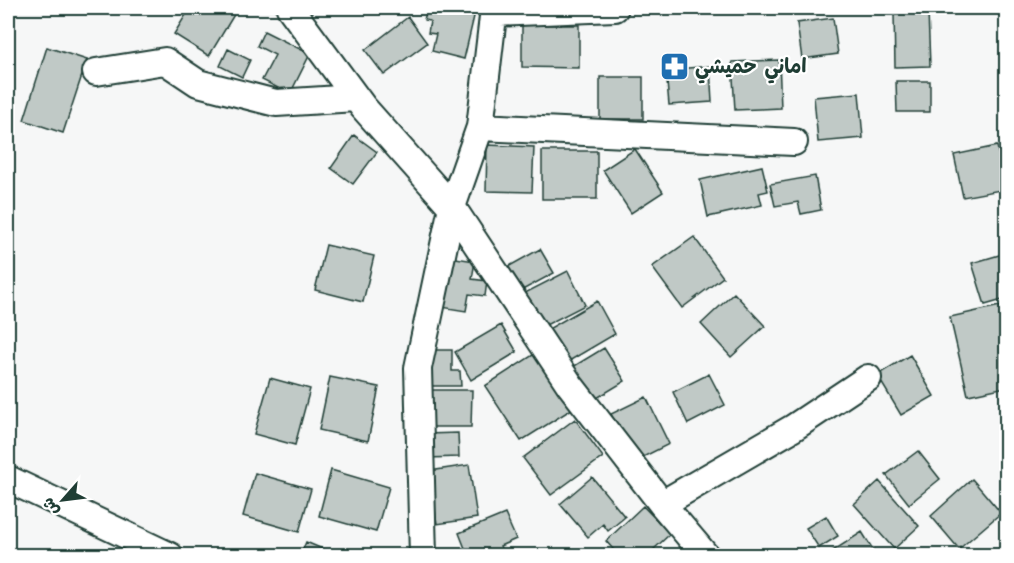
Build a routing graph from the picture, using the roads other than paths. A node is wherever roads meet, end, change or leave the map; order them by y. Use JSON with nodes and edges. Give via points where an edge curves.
{"nodes":[{"id":1,"x":290,"y":8,"type":"edge"},
{"id":2,"x":615,"y":8,"type":"edge"},
{"id":3,"x":494,"y":10,"type":"edge"},
{"id":4,"x":96,"y":72,"type":"dead end"},
{"id":5,"x":356,"y":98,"type":"junction"},
{"id":6,"x":480,"y":127,"type":"junction"},
{"id":7,"x":794,"y":142,"type":"dead end"},
{"id":8,"x":452,"y":207,"type":"junction"},
{"id":9,"x":868,"y":378,"type":"dead end"},
{"id":10,"x":8,"y":479,"type":"edge"},
{"id":11,"x":662,"y":504,"type":"junction"},
{"id":12,"x":170,"y":555,"type":"edge"},
{"id":13,"x":423,"y":555,"type":"edge"},
{"id":14,"x":706,"y":555,"type":"edge"}],
"edges":[{"from":1,"to":5,"type":"street"},
{"from":2,"to":3,"type":"street"},
{"from":3,"to":6,"type":"street"},
{"from":4,"to":5,"type":"street","via":[[165,61],[198,83],[276,103]]},
{"from":5,"to":8,"type":"street"},
{"from":6,"to":7,"type":"street"},
{"from":6,"to":8,"type":"street"},
{"from":8,"to":11,"type":"street","via":[[570,385]]},
{"from":8,"to":13,"type":"street","via":[[418,368]]},
{"from":9,"to":11,"type":"street","via":[[793,428]]},
{"from":10,"to":12,"type":"street"},
{"from":11,"to":14,"type":"street"}]}
